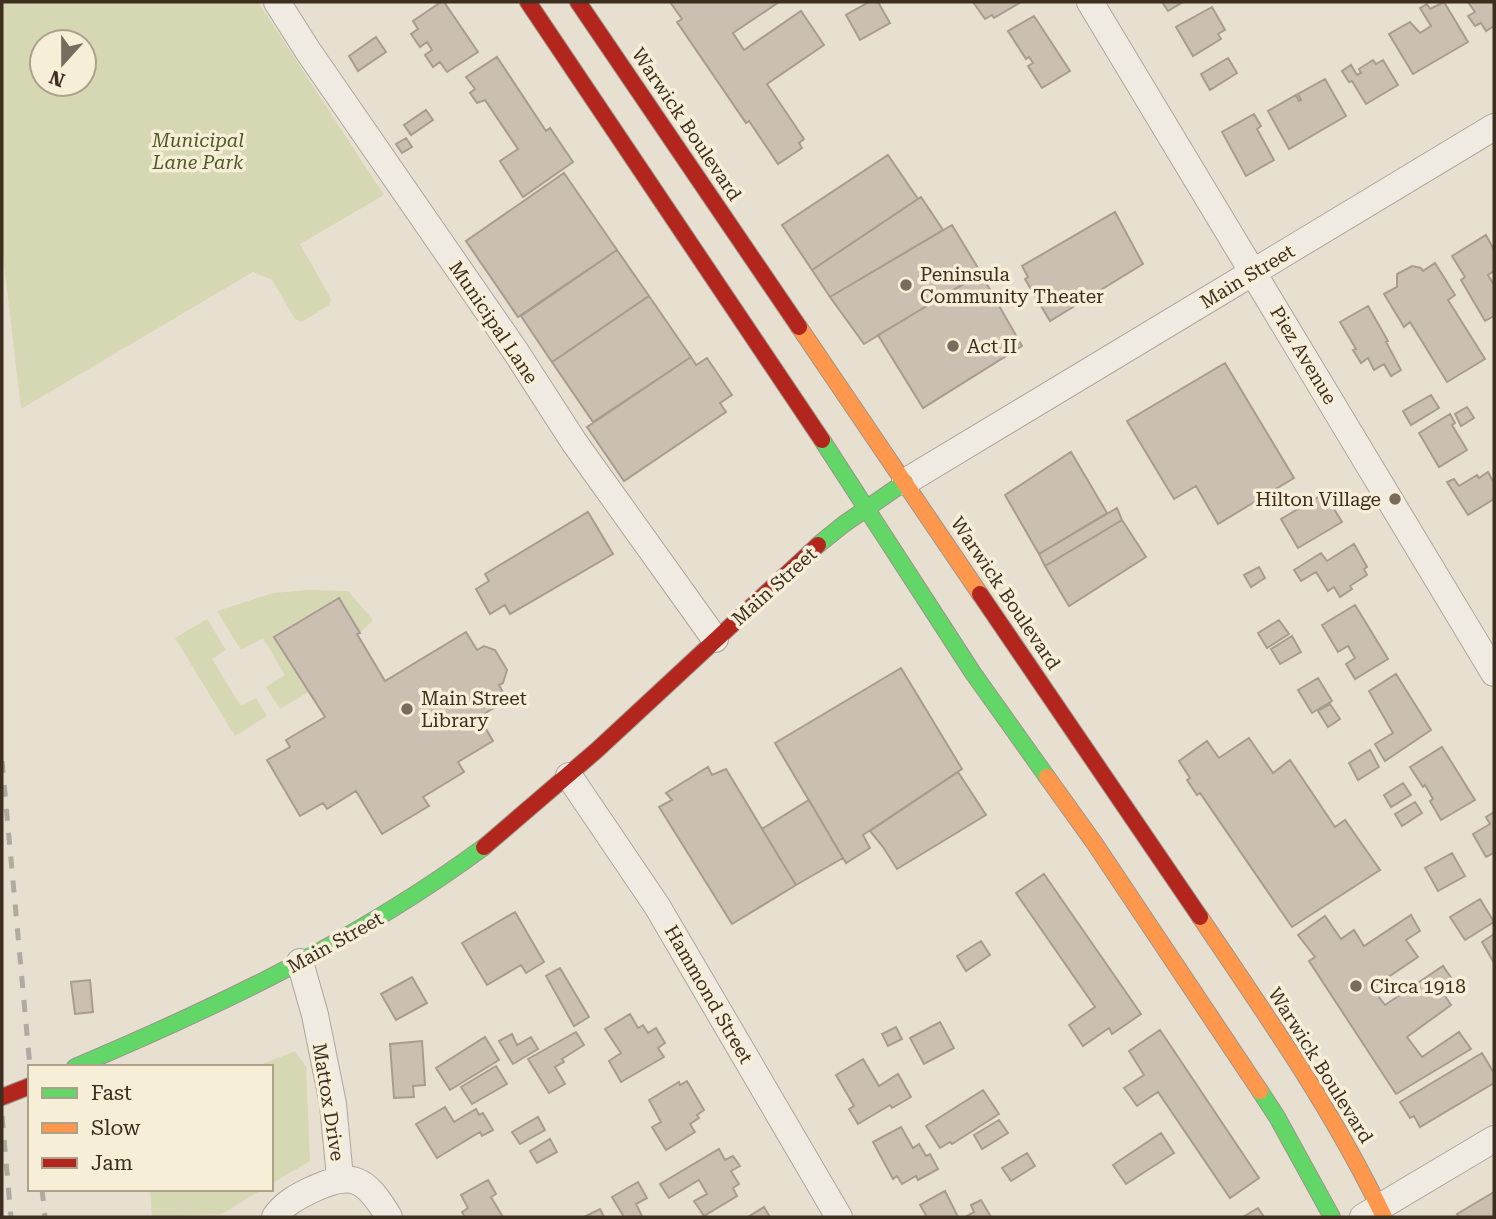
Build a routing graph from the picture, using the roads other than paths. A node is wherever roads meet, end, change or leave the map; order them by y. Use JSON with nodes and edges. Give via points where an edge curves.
{"nodes":[{"id":1,"x":277,"y":2,"type":"edge"},
{"id":2,"x":528,"y":2,"type":"edge"},
{"id":3,"x":578,"y":2,"type":"edge"},
{"id":4,"x":1090,"y":2,"type":"edge"},
{"id":5,"x":1494,"y":127,"type":"edge"},
{"id":6,"x":1253,"y":272,"type":"junction"},
{"id":7,"x":905,"y":482,"type":"junction"},
{"id":8,"x":867,"y":508,"type":"junction"},
{"id":9,"x":715,"y":639,"type":"junction"},
{"id":10,"x":1494,"y":673,"type":"edge"},
{"id":11,"x":569,"y":776,"type":"junction"},
{"id":12,"x":300,"y":962,"type":"junction"},
{"id":13,"x":80,"y":1065,"type":"edge"},
{"id":14,"x":28,"y":1087,"type":"edge"},
{"id":15,"x":2,"y":1097,"type":"edge"},
{"id":16,"x":1494,"y":1139,"type":"edge"},
{"id":17,"x":341,"y":1178,"type":"junction"},
{"id":18,"x":1376,"y":1214,"type":"edge"},
{"id":19,"x":275,"y":1217,"type":"edge"},
{"id":20,"x":389,"y":1217,"type":"edge"},
{"id":21,"x":839,"y":1217,"type":"edge"},
{"id":22,"x":1332,"y":1217,"type":"edge"}],
"edges":[{"from":1,"to":9,"type":"street","name":"Municipal Lane","via":[[574,442]]},
{"from":2,"to":8,"type":"main road"},
{"from":3,"to":7,"type":"main road","name":"Warwick Boulevard"},
{"from":4,"to":6,"type":"street","name":"Piez Avenue"},
{"from":5,"to":6,"type":"street","name":"Main Street"},
{"from":6,"to":7,"type":"street","name":"Main Street"},
{"from":6,"to":10,"type":"street","name":"Piez Avenue"},
{"from":7,"to":8,"type":"main road","name":"Main Street"},
{"from":7,"to":18,"type":"main road","name":"Warwick Boulevard","via":[[1309,1078],[1358,1162]]},
{"from":8,"to":9,"type":"main road","name":"Main Street","via":[[833,532]]},
{"from":8,"to":22,"type":"main road","via":[[973,673],[1095,844],[1277,1117]]},
{"from":9,"to":11,"type":"main road","name":"Main Street"},
{"from":11,"to":12,"type":"main road","name":"Main Street","via":[[432,884]]},
{"from":11,"to":21,"type":"street","name":"Hammond Street","via":[[657,906]]},
{"from":12,"to":13,"type":"main road","name":"Main Street"},
{"from":12,"to":17,"type":"street","name":"Mattox Drive","via":[[332,1104]]},
{"from":14,"to":15,"type":"main road"},
{"from":16,"to":18,"type":"street"},
{"from":17,"to":19,"type":"street","via":[[293,1198]]},
{"from":17,"to":20,"type":"street","name":"Mattox Drive","via":[[371,1190]]}]}
